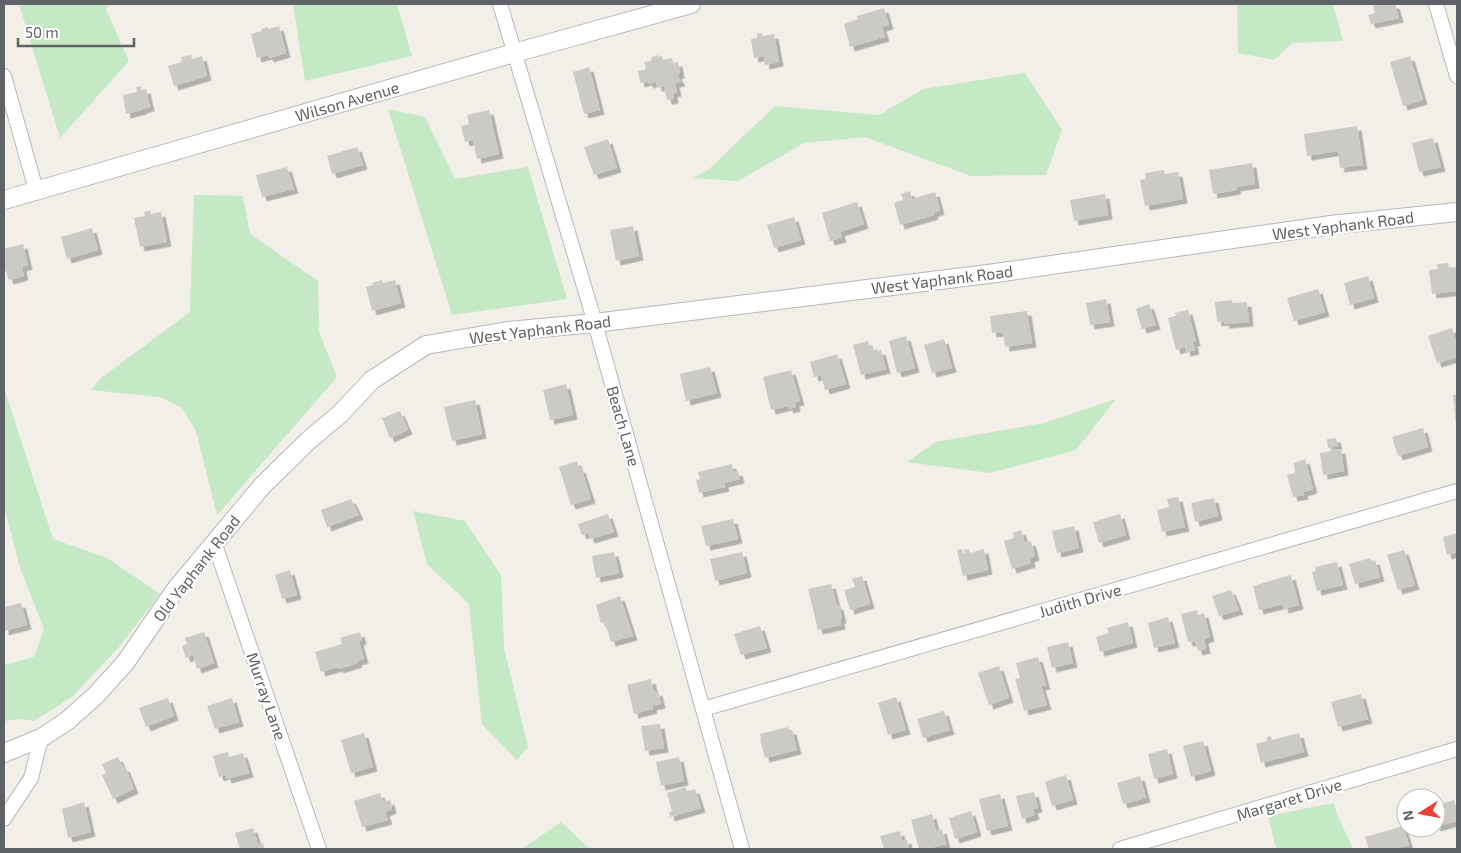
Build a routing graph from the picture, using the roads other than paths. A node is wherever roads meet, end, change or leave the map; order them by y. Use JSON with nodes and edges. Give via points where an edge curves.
{"nodes":[{"id":1,"x":500,"y":4,"type":"edge"},
{"id":2,"x":691,"y":4,"type":"edge"},
{"id":3,"x":1436,"y":4,"type":"edge"},
{"id":4,"x":514,"y":53,"type":"junction"},
{"id":5,"x":4,"y":76,"type":"edge"},
{"id":6,"x":1457,"y":76,"type":"edge"},
{"id":7,"x":36,"y":190,"type":"junction"},
{"id":8,"x":4,"y":200,"type":"edge"},
{"id":9,"x":1457,"y":212,"type":"edge"},
{"id":10,"x":595,"y":323,"type":"junction"},
{"id":11,"x":426,"y":345,"type":"joint"},
{"id":12,"x":1457,"y":491,"type":"edge"},
{"id":13,"x":214,"y":542,"type":"junction"},
{"id":14,"x":703,"y":709,"type":"junction"},
{"id":15,"x":41,"y":738,"type":"junction"},
{"id":16,"x":1457,"y":749,"type":"edge"},
{"id":17,"x":4,"y":753,"type":"edge"},
{"id":18,"x":4,"y":819,"type":"edge"},
{"id":19,"x":319,"y":849,"type":"edge"},
{"id":20,"x":742,"y":849,"type":"edge"},
{"id":21,"x":1120,"y":849,"type":"edge"}],
"edges":[{"from":1,"to":4,"type":"street","name":"Beach Lane"},
{"from":2,"to":4,"type":"street","name":"Wilson Avenue"},
{"from":3,"to":6,"type":"street"},
{"from":4,"to":7,"type":"street","name":"Wilson Avenue"},
{"from":4,"to":10,"type":"street","name":"Beach Lane"},
{"from":5,"to":7,"type":"street"},
{"from":7,"to":8,"type":"street","name":"Wilson Avenue"},
{"from":9,"to":10,"type":"street","name":"West Yaphank Road","via":[[1331,224],[996,273]]},
{"from":10,"to":11,"type":"street","name":"West Yaphank Road","via":[[508,331]]},
{"from":10,"to":14,"type":"street","name":"Beach Lane"},
{"from":11,"to":13,"type":"street","name":"Old Yaphank Road","via":[[372,380],[263,485]]},
{"from":12,"to":14,"type":"street","name":"Judith Drive"},
{"from":13,"to":15,"type":"street","name":"Old Yaphank Road","via":[[176,589],[125,663],[67,721]]},
{"from":13,"to":19,"type":"street","name":"Murray Lane"},
{"from":14,"to":20,"type":"street","name":"Beach Lane"},
{"from":15,"to":17,"type":"street","name":"Old Yaphank Road"},
{"from":15,"to":18,"type":"street","via":[[31,778]]},
{"from":16,"to":21,"type":"street","name":"Margaret Drive"}]}
